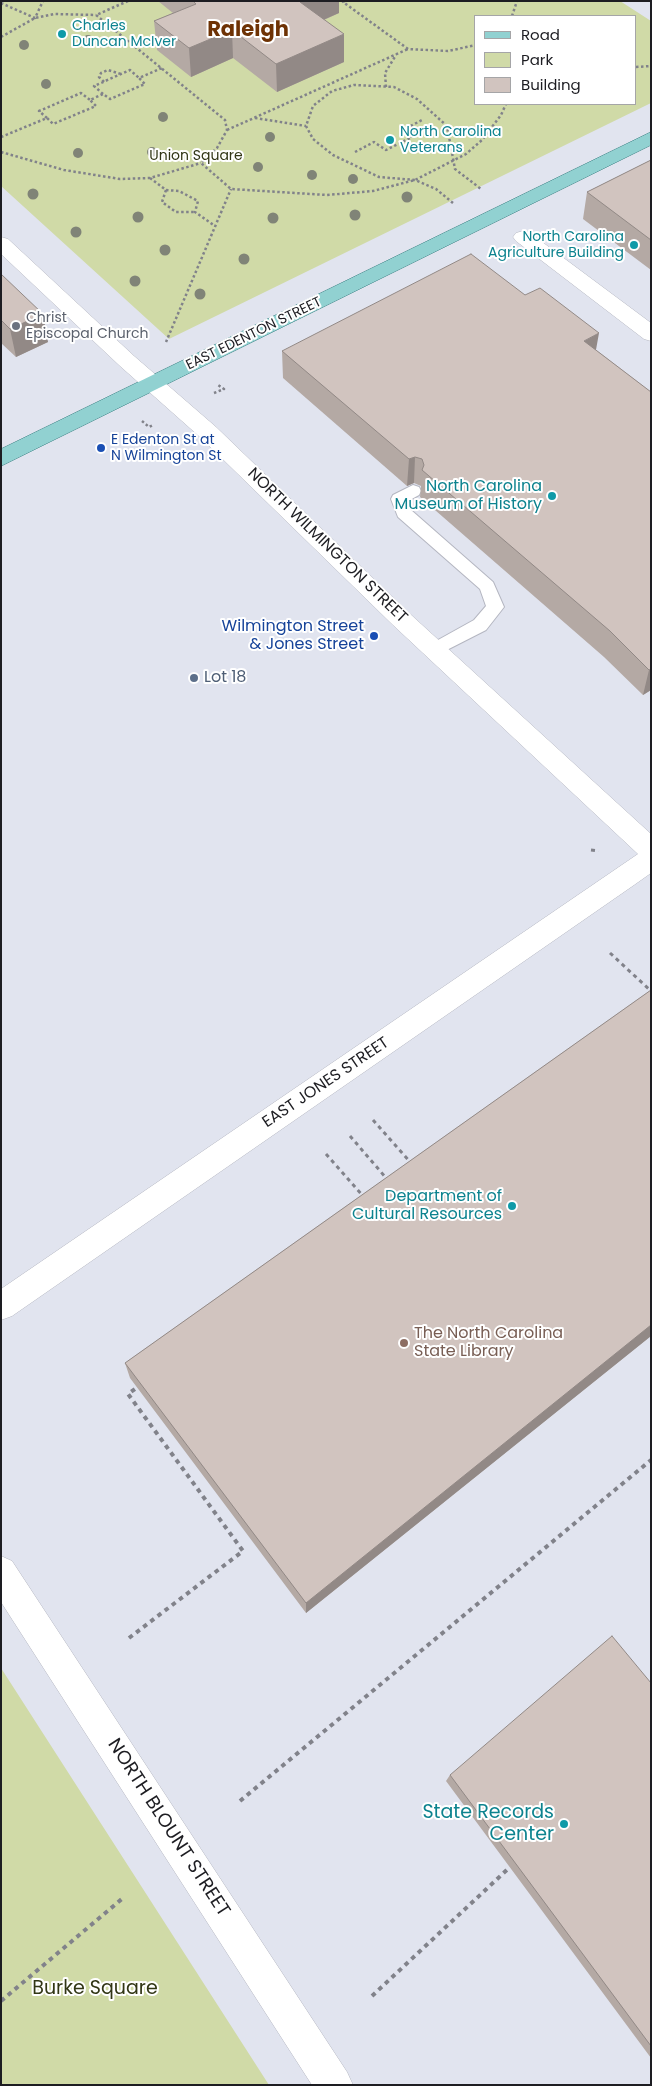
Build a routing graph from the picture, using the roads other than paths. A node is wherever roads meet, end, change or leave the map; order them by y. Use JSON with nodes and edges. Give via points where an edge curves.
{"nodes":[{"id":1,"x":651,"y":138,"type":"edge"},
{"id":2,"x":523,"y":237,"type":"dead end"},
{"id":3,"x":1,"y":243,"type":"edge"},
{"id":4,"x":651,"y":334,"type":"edge"},
{"id":5,"x":154,"y":384,"type":"junction"},
{"id":6,"x":1,"y":458,"type":"edge"},
{"id":7,"x":413,"y":491,"type":"dead end"},
{"id":8,"x":435,"y":650,"type":"junction"},
{"id":9,"x":651,"y":850,"type":"edge"},
{"id":10,"x":651,"y":858,"type":"edge"},
{"id":11,"x":1,"y":1306,"type":"edge"},
{"id":12,"x":1,"y":1572,"type":"edge"},
{"id":13,"x":334,"y":2085,"type":"edge"}],
"edges":[{"from":1,"to":5,"type":"main road","name":"EAST EDENTON STREET"},
{"from":2,"to":4,"type":"main road"},
{"from":3,"to":5,"type":"main road","name":"NORTH WILMINGTON STREET"},
{"from":5,"to":6,"type":"main road","name":"EAST EDENTON STREET"},
{"from":5,"to":8,"type":"main road","name":"NORTH WILMINGTON STREET"},
{"from":7,"to":8,"type":"lane","via":[[399,499],[404,513],[487,586],[495,607],[480,624]]},
{"from":8,"to":9,"type":"main road","name":"NORTH WILMINGTON STREET"},
{"from":10,"to":11,"type":"main road","name":"EAST JONES STREET"},
{"from":12,"to":13,"type":"main road","name":"NORTH BLOUNT STREET"}]}
